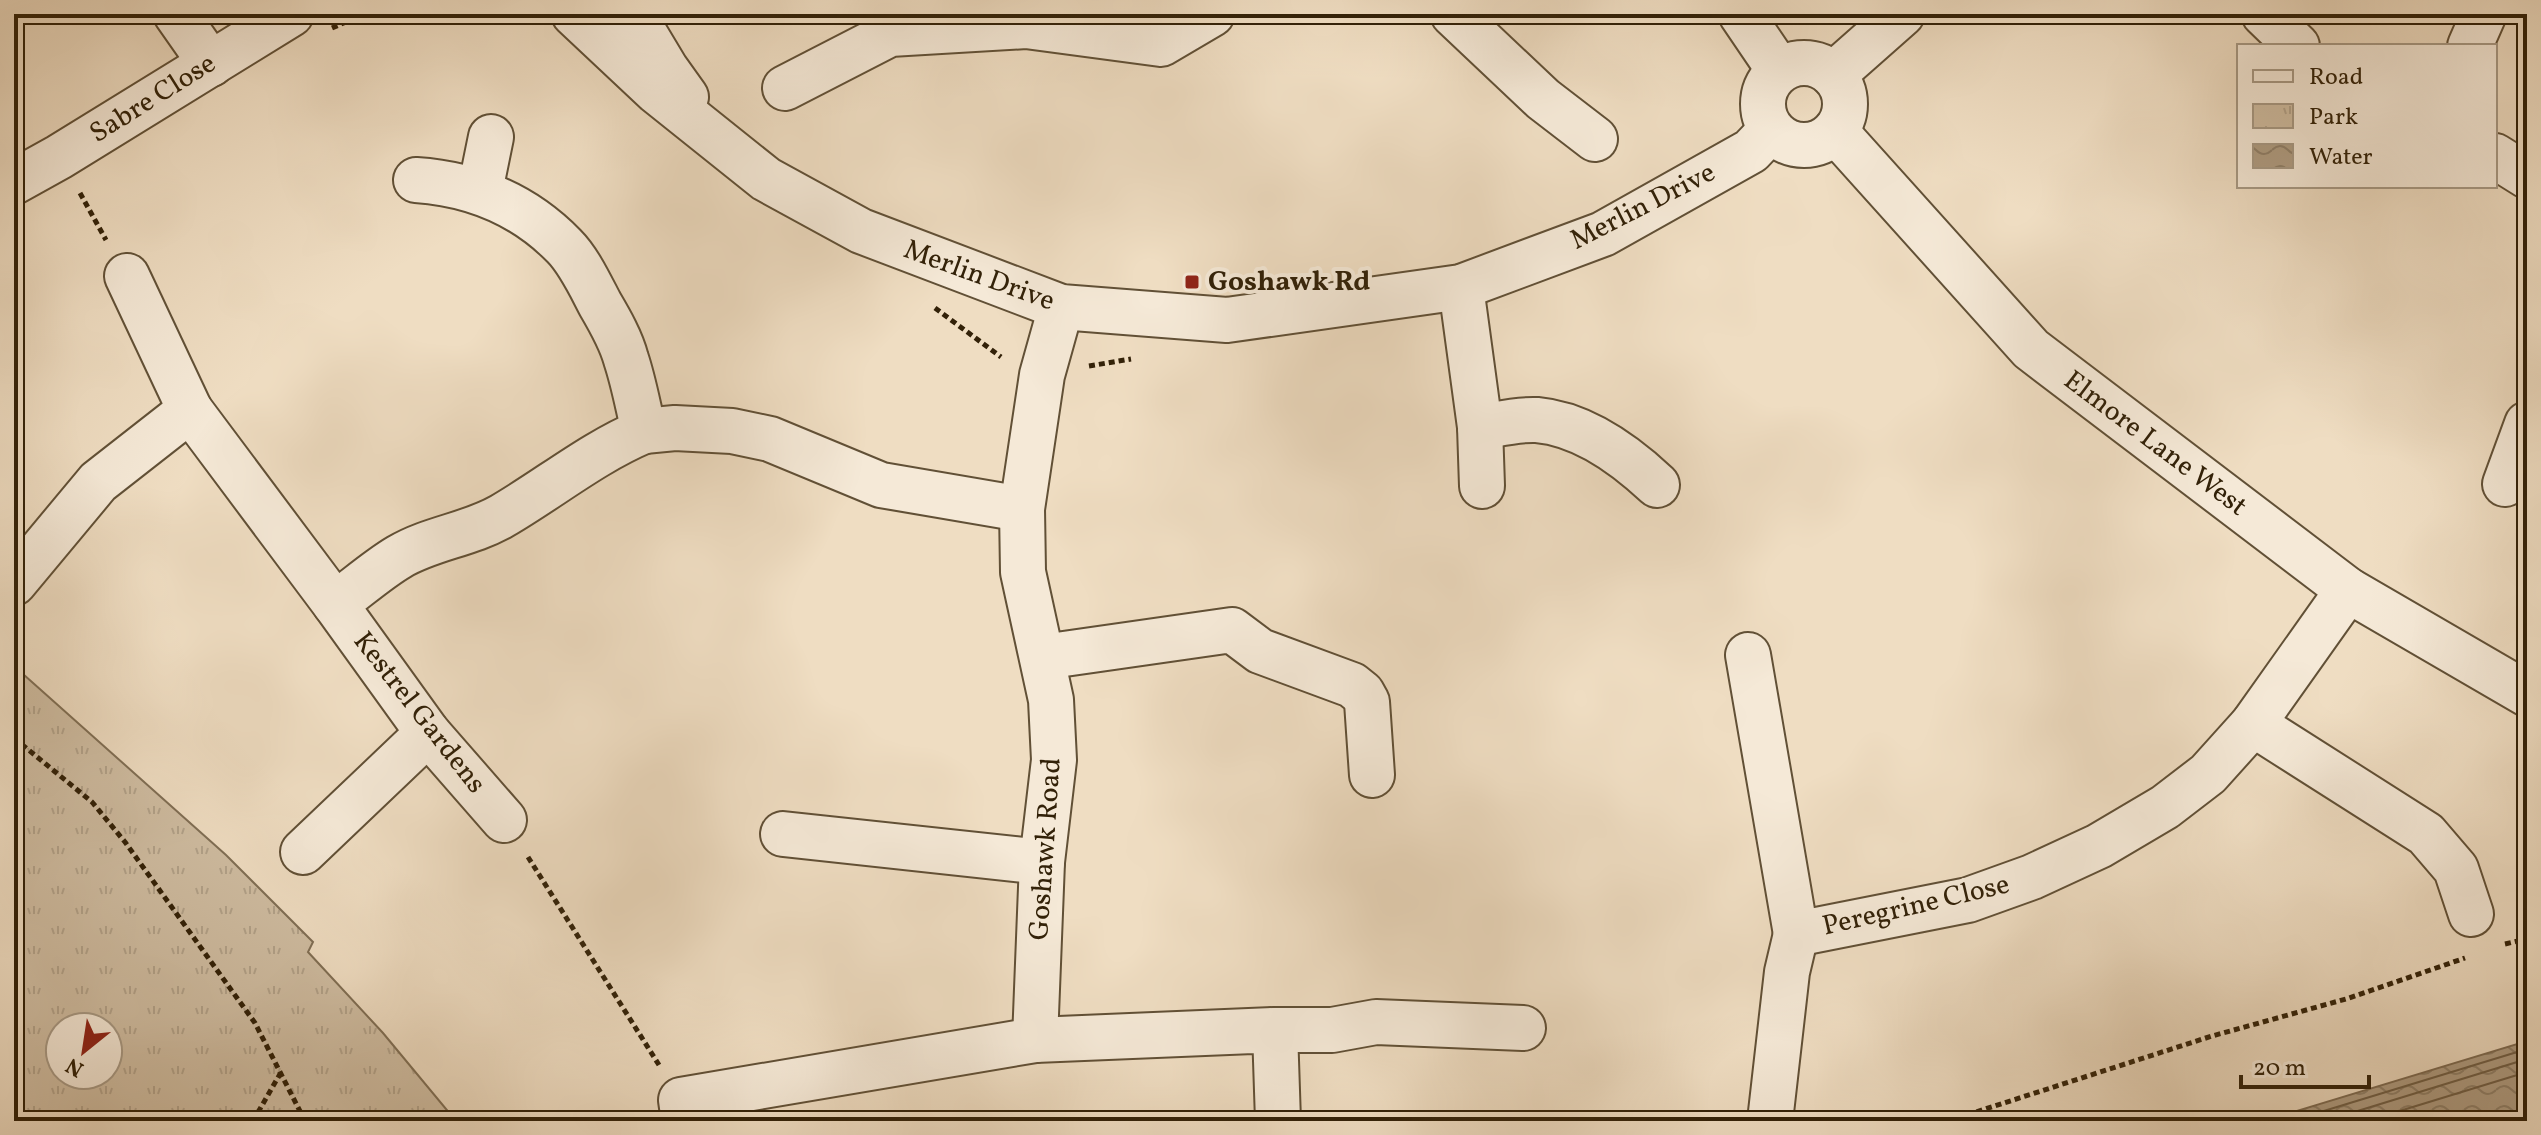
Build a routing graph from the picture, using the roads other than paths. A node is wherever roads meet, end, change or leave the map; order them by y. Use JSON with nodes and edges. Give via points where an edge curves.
{"nodes":[{"id":1,"x":176,"y":14,"type":"edge"},
{"id":2,"x":291,"y":14,"type":"edge"},
{"id":3,"x":574,"y":14,"type":"edge"},
{"id":4,"x":633,"y":14,"type":"edge"},
{"id":5,"x":1212,"y":14,"type":"edge"},
{"id":6,"x":1741,"y":14,"type":"edge"},
{"id":7,"x":1902,"y":14,"type":"edge"},
{"id":8,"x":2264,"y":14,"type":"edge"},
{"id":9,"x":2484,"y":14,"type":"edge"},
{"id":10,"x":1456,"y":17,"type":"edge"},
{"id":11,"x":1025,"y":20,"type":"edge"},
{"id":12,"x":2295,"y":44,"type":"edge"},
{"id":13,"x":2471,"y":44,"type":"edge"},
{"id":14,"x":211,"y":64,"type":"junction"},
{"id":15,"x":1779,"y":70,"type":"junction"},
{"id":16,"x":1833,"y":75,"type":"junction"},
{"id":17,"x":785,"y":88,"type":"dead end"},
{"id":18,"x":1771,"y":130,"type":"junction"},
{"id":19,"x":1835,"y":131,"type":"junction"},
{"id":20,"x":491,"y":137,"type":"dead end"},
{"id":21,"x":716,"y":138,"type":"junction"},
{"id":22,"x":1595,"y":139,"type":"dead end"},
{"id":23,"x":2497,"y":157,"type":"edge"},
{"id":24,"x":2527,"y":176,"type":"edge"},
{"id":25,"x":416,"y":180,"type":"dead end"},
{"id":26,"x":14,"y":182,"type":"edge"},
{"id":27,"x":480,"y":191,"type":"junction"},
{"id":28,"x":127,"y":276,"type":"road end"},
{"id":29,"x":1461,"y":287,"type":"junction"},
{"id":30,"x":1061,"y":307,"type":"junction"},
{"id":31,"x":190,"y":410,"type":"junction"},
{"id":32,"x":2527,"y":424,"type":"edge"},
{"id":33,"x":1480,"y":427,"type":"junction"},
{"id":34,"x":644,"y":431,"type":"junction"},
{"id":35,"x":2505,"y":484,"type":"dead end"},
{"id":36,"x":1657,"y":485,"type":"dead end"},
{"id":37,"x":1482,"y":486,"type":"dead end"},
{"id":38,"x":1022,"y":509,"type":"junction"},
{"id":39,"x":14,"y":583,"type":"edge"},
{"id":40,"x":2348,"y":590,"type":"junction"},
{"id":41,"x":335,"y":604,"type":"junction"},
{"id":42,"x":1748,"y":655,"type":"dead end"},
{"id":43,"x":1043,"y":657,"type":"junction"},
{"id":44,"x":2527,"y":694,"type":"edge"},
{"id":45,"x":2253,"y":724,"type":"junction"},
{"id":46,"x":428,"y":733,"type":"junction"},
{"id":47,"x":1372,"y":775,"type":"dead end"},
{"id":48,"x":504,"y":820,"type":"road end"},
{"id":49,"x":783,"y":834,"type":"dead end"},
{"id":50,"x":303,"y":852,"type":"dead end"},
{"id":51,"x":1042,"y":862,"type":"junction"},
{"id":52,"x":1796,"y":934,"type":"junction"},
{"id":53,"x":2481,"y":938,"type":"road end"},
{"id":54,"x":1523,"y":1028,"type":"dead end"},
{"id":55,"x":1275,"y":1030,"type":"junction"},
{"id":56,"x":1035,"y":1040,"type":"junction"},
{"id":57,"x":682,"y":1110,"type":"edge"},
{"id":58,"x":1278,"y":1121,"type":"edge"},
{"id":59,"x":1770,"y":1121,"type":"edge"}],
"edges":[{"from":1,"to":14,"type":"street"},
{"from":2,"to":14,"type":"street","name":"Sabre Close"},
{"from":3,"to":21,"type":"street","name":"Merlin Drive","via":[[656,91]]},
{"from":4,"to":21,"type":"street","name":"Merlin Drive"},
{"from":5,"to":11,"type":"street","via":[[1161,44]]},
{"from":6,"to":15,"type":"street"},
{"from":7,"to":16,"type":"street"},
{"from":8,"to":12,"type":"street"},
{"from":9,"to":13,"type":"street"},
{"from":10,"to":22,"type":"street","via":[[1543,99]]},
{"from":11,"to":17,"type":"street","via":[[890,34]]},
{"from":14,"to":26,"type":"street","name":"Sabre Close"},
{"from":15,"to":16,"type":"street","via":[[1807,63]]},
{"from":15,"to":18,"type":"street","via":[[1762,99]]},
{"from":16,"to":19,"type":"street","via":[[1845,103]]},
{"from":18,"to":19,"type":"street","via":[[1785,142],[1803,146],[1821,142]]},
{"from":18,"to":29,"type":"street","name":"Merlin Drive","via":[[1751,151],[1603,234]]},
{"from":19,"to":40,"type":"street","name":"Elmore Lane West","via":[[2031,349]]},
{"from":20,"to":27,"type":"street"},
{"from":21,"to":30,"type":"street","name":"Merlin Drive","via":[[766,179],[861,231]]},
{"from":23,"to":24,"type":"street"},
{"from":25,"to":27,"type":"street"},
{"from":27,"to":34,"type":"street","via":[[531,218],[566,248],[621,347]]},
{"from":28,"to":31,"type":"street","name":"Kestrel Gardens"},
{"from":29,"to":30,"type":"street","name":"Merlin Drive","via":[[1227,320]]},
{"from":29,"to":33,"type":"street"},
{"from":30,"to":38,"type":"street","name":"Goshawk Road","via":[[1042,375]]},
{"from":31,"to":39,"type":"street","via":[[98,482]]},
{"from":31,"to":41,"type":"street","name":"Kestrel Gardens"},
{"from":32,"to":35,"type":"street"},
{"from":33,"to":36,"type":"street","via":[[1535,420],[1573,429],[1635,465]]},
{"from":33,"to":37,"type":"street"},
{"from":34,"to":38,"type":"street","name":"Kestrel Gardens","via":[[732,431],[770,439],[881,485]]},
{"from":34,"to":41,"type":"street","name":"Kestrel Gardens","via":[[611,445],[499,517],[399,556]]},
{"from":38,"to":43,"type":"street","name":"Goshawk Road","via":[[1023,572]]},
{"from":40,"to":44,"type":"street","name":"Elmore Lane West"},
{"from":40,"to":45,"type":"street","name":"Peregrine Close"},
{"from":41,"to":46,"type":"street","name":"Kestrel Gardens"},
{"from":42,"to":52,"type":"street","name":"Peregrine Close"},
{"from":43,"to":47,"type":"street","via":[[1232,630],[1260,651],[1362,693]]},
{"from":43,"to":51,"type":"street","name":"Goshawk Road","via":[[1054,760]]},
{"from":45,"to":52,"type":"street","name":"Peregrine Close","via":[[2208,774],[2165,807],[2032,877],[1968,900]]},
{"from":45,"to":53,"type":"street","via":[[2426,834],[2456,869]]},
{"from":46,"to":48,"type":"street","name":"Kestrel Gardens"},
{"from":46,"to":50,"type":"street"},
{"from":49,"to":51,"type":"street"},
{"from":51,"to":56,"type":"street","name":"Goshawk Road"},
{"from":52,"to":59,"type":"street","name":"Peregrine Close"},
{"from":54,"to":55,"type":"street","via":[[1376,1022],[1332,1030]]},
{"from":55,"to":56,"type":"street"},
{"from":55,"to":58,"type":"street"},
{"from":56,"to":57,"type":"street"}]}
